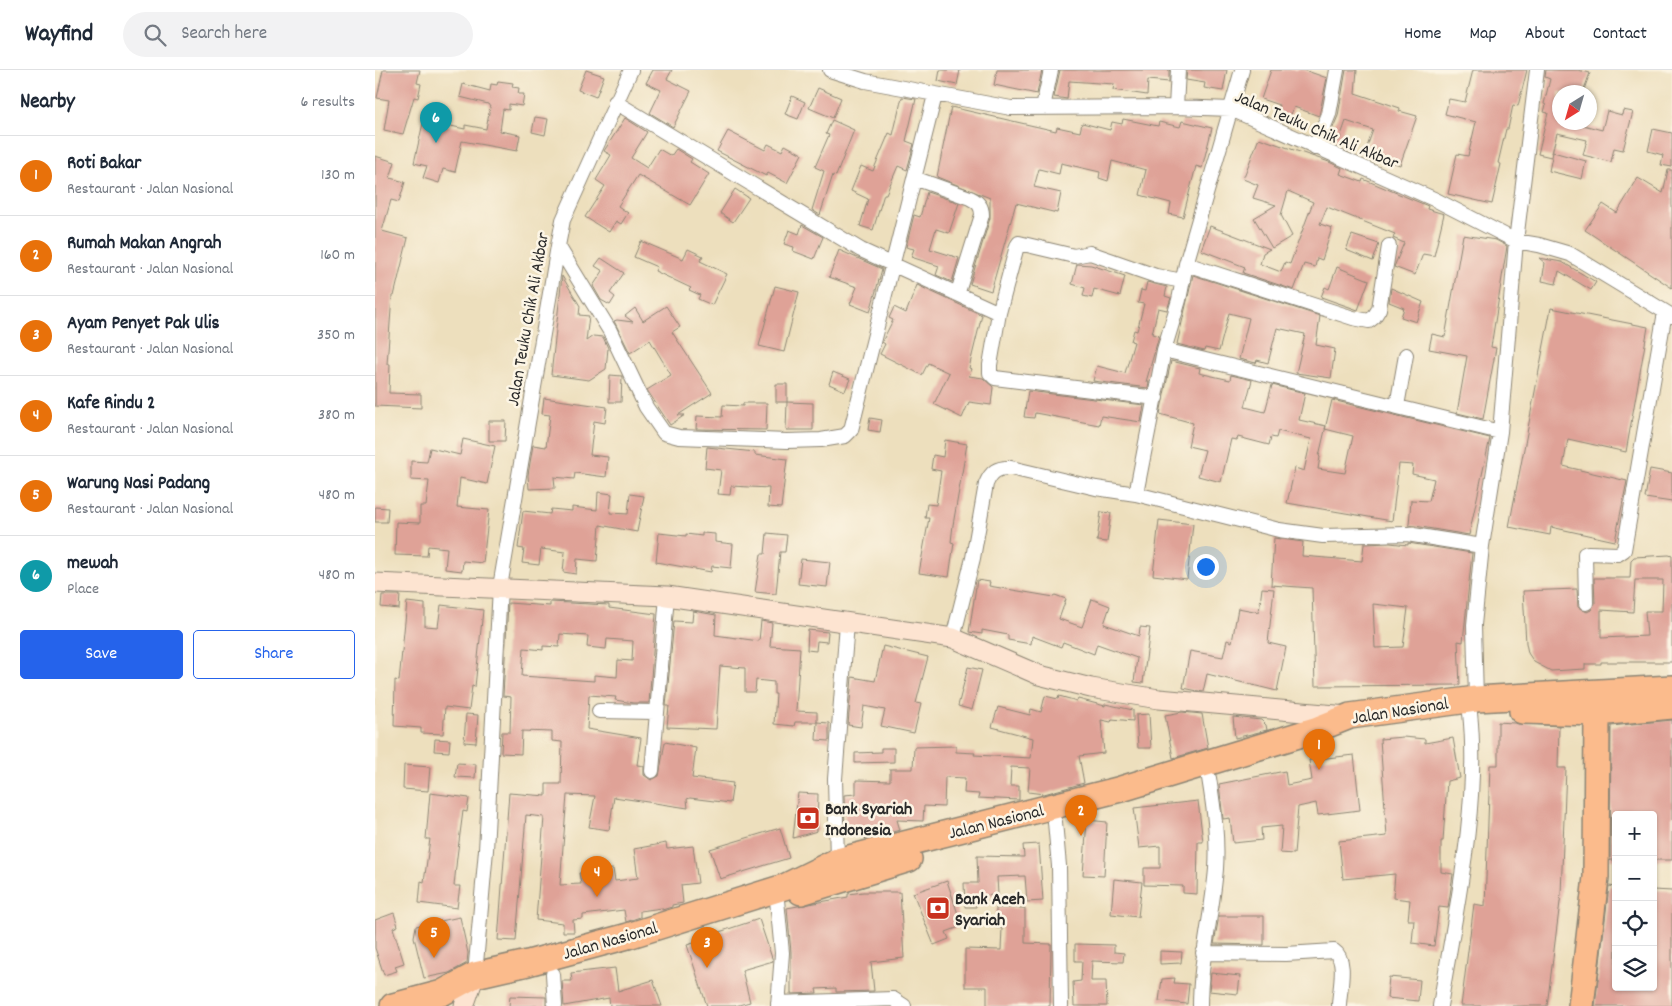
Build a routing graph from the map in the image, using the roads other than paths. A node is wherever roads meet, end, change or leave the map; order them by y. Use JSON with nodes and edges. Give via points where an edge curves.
{"nodes":[{"id":1,"x":631,"y":70,"type":"edge"},
{"id":2,"x":830,"y":70,"type":"edge"},
{"id":3,"x":1051,"y":70,"type":"edge"},
{"id":4,"x":1178,"y":70,"type":"edge"},
{"id":5,"x":1242,"y":70,"type":"edge"},
{"id":6,"x":1337,"y":70,"type":"edge"},
{"id":7,"x":1537,"y":70,"type":"edge"},
{"id":8,"x":868,"y":75,"type":"edge"},
{"id":9,"x":935,"y":95,"type":"junction"},
{"id":10,"x":615,"y":102,"type":"junction"},
{"id":11,"x":1043,"y":107,"type":"junction"},
{"id":12,"x":1176,"y":107,"type":"junction"},
{"id":13,"x":1231,"y":109,"type":"junction"},
{"id":14,"x":1315,"y":148,"type":"junction"},
{"id":15,"x":914,"y":178,"type":"junction"},
{"id":16,"x":1516,"y":241,"type":"junction"},
{"id":17,"x":557,"y":246,"type":"junction"},
{"id":18,"x":1389,"y":246,"type":"dead end"},
{"id":19,"x":894,"y":264,"type":"junction"},
{"id":20,"x":1186,"y":264,"type":"junction"},
{"id":21,"x":1183,"y":282,"type":"junction"},
{"id":22,"x":958,"y":292,"type":"junction"},
{"id":23,"x":999,"y":313,"type":"junction"},
{"id":24,"x":1668,"y":314,"type":"edge"},
{"id":25,"x":1164,"y":350,"type":"junction"},
{"id":26,"x":1406,"y":355,"type":"dead end"},
{"id":27,"x":1156,"y":398,"type":"junction"},
{"id":28,"x":1397,"y":406,"type":"junction"},
{"id":29,"x":1500,"y":432,"type":"junction"},
{"id":30,"x":1136,"y":494,"type":"junction"},
{"id":31,"x":1482,"y":546,"type":"junction"},
{"id":32,"x":375,"y":583,"type":"edge"},
{"id":33,"x":499,"y":587,"type":"junction"},
{"id":34,"x":667,"y":596,"type":"junction"},
{"id":35,"x":1586,"y":603,"type":"dead end"},
{"id":36,"x":847,"y":623,"type":"junction"},
{"id":37,"x":953,"y":638,"type":"junction"},
{"id":38,"x":1672,"y":688,"type":"edge"},
{"id":39,"x":1494,"y":705,"type":"junction"},
{"id":40,"x":1672,"y":706,"type":"edge"},
{"id":41,"x":599,"y":711,"type":"dead end"},
{"id":42,"x":655,"y":712,"type":"junction"},
{"id":43,"x":1597,"y":713,"type":"junction"},
{"id":44,"x":1350,"y":716,"type":"junction"},
{"id":45,"x":652,"y":771,"type":"dead end"},
{"id":46,"x":1209,"y":778,"type":"junction"},
{"id":47,"x":1055,"y":822,"type":"junction"},
{"id":48,"x":889,"y":856,"type":"junction"},
{"id":49,"x":837,"y":861,"type":"junction"},
{"id":50,"x":777,"y":900,"type":"junction"},
{"id":51,"x":1203,"y":953,"type":"junction"},
{"id":52,"x":553,"y":974,"type":"junction"},
{"id":53,"x":469,"y":991,"type":"edge"},
{"id":54,"x":778,"y":1004,"type":"edge"},
{"id":55,"x":393,"y":1006,"type":"edge"},
{"id":56,"x":427,"y":1006,"type":"edge"},
{"id":57,"x":555,"y":1006,"type":"edge"},
{"id":58,"x":904,"y":1006,"type":"edge"},
{"id":59,"x":1061,"y":1006,"type":"edge"},
{"id":60,"x":1200,"y":1006,"type":"edge"},
{"id":61,"x":1339,"y":1006,"type":"edge"},
{"id":62,"x":1440,"y":1006,"type":"edge"},
{"id":63,"x":1581,"y":1006,"type":"edge"}],
"edges":[{"from":1,"to":10,"type":"street","name":"Jalan Teuku Chik Ali Akbar"},
{"from":2,"to":8,"type":"street","name":"Jalan Teuku Chik Ali Akbar"},
{"from":3,"to":11,"type":"street"},
{"from":4,"to":12,"type":"street"},
{"from":5,"to":13,"type":"street"},
{"from":6,"to":14,"type":"street","via":[[1329,114]]},
{"from":7,"to":16,"type":"street"},
{"from":8,"to":9,"type":"street","name":"Jalan Teuku Chik Ali Akbar"},
{"from":9,"to":11,"type":"street","name":"Jalan Teuku Chik Ali Akbar","via":[[1011,108]]},
{"from":9,"to":15,"type":"street"},
{"from":10,"to":17,"type":"street","name":"Jalan Teuku Chik Ali Akbar","via":[[563,220]]},
{"from":10,"to":19,"type":"street","via":[[838,237]]},
{"from":11,"to":12,"type":"street","name":"Jalan Teuku Chik Ali Akbar"},
{"from":12,"to":13,"type":"street","name":"Jalan Teuku Chik Ali Akbar"},
{"from":13,"to":14,"type":"street","name":"Jalan Teuku Chik Ali Akbar"},
{"from":13,"to":20,"type":"street"},
{"from":14,"to":16,"type":"street","name":"Jalan Teuku Chik Ali Akbar","via":[[1436,200]]},
{"from":15,"to":19,"type":"street"},
{"from":15,"to":22,"type":"street","via":[[970,198],[981,208],[982,215]]},
{"from":16,"to":24,"type":"street","name":"Jalan Teuku Chik Ali Akbar","via":[[1570,254]]},
{"from":16,"to":29,"type":"street"},
{"from":17,"to":19,"type":"street","via":[[610,331],[655,423],[667,435],[679,437],[821,440],[849,434]]},
{"from":17,"to":33,"type":"street","name":"Jalan Teuku Chik Ali Akbar"},
{"from":18,"to":20,"type":"street","via":[[1379,309],[1369,321]]},
{"from":19,"to":22,"type":"street"},
{"from":20,"to":21,"type":"street"},
{"from":21,"to":23,"type":"street","via":[[1090,253],[1074,256],[1019,243]]},
{"from":21,"to":25,"type":"street"},
{"from":22,"to":23,"type":"street"},
{"from":23,"to":27,"type":"street","via":[[990,365],[990,373],[995,378]]},
{"from":24,"to":35,"type":"street","via":[[1624,550],[1618,554],[1586,554]]},
{"from":25,"to":27,"type":"street"},
{"from":25,"to":28,"type":"street"},
{"from":26,"to":28,"type":"street"},
{"from":27,"to":30,"type":"street"},
{"from":28,"to":29,"type":"street"},
{"from":29,"to":31,"type":"street"},
{"from":30,"to":31,"type":"street","via":[[1279,530],[1323,536],[1407,534]]},
{"from":30,"to":37,"type":"street","via":[[1011,468],[994,471],[986,484],[973,558]]},
{"from":31,"to":39,"type":"street","via":[[1474,626]]},
{"from":32,"to":33,"type":"street"},
{"from":33,"to":34,"type":"street"},
{"from":33,"to":53,"type":"street","name":"Jalan Teuku Chik Ali Akbar","via":[[486,850]]},
{"from":34,"to":36,"type":"street"},
{"from":34,"to":42,"type":"street"},
{"from":36,"to":37,"type":"street"},
{"from":36,"to":49,"type":"street","via":[[835,779]]},
{"from":37,"to":44,"type":"street","via":[[1039,675],[1091,688],[1159,700]]},
{"from":38,"to":39,"type":"highway","name":"Jalan Nasional"},
{"from":39,"to":43,"type":"highway","name":"Jalan Nasional"},
{"from":39,"to":44,"type":"highway","name":"Jalan Nasional"},
{"from":39,"to":46,"type":"highway","name":"Jalan Nasional","via":[[1352,733]]},
{"from":39,"to":62,"type":"street","via":[[1474,746],[1471,796]]},
{"from":40,"to":43,"type":"highway","name":"Jalan Nasional"},
{"from":41,"to":42,"type":"street"},
{"from":42,"to":45,"type":"street"},
{"from":43,"to":63,"type":"highway","via":[[1596,876]]},
{"from":44,"to":48,"type":"highway","name":"Jalan Nasional","via":[[1315,730],[1121,789]]},
{"from":46,"to":47,"type":"highway","name":"Jalan Nasional"},
{"from":46,"to":51,"type":"street","via":[[1217,844],[1209,929]]},
{"from":47,"to":48,"type":"highway","name":"Jalan Nasional"},
{"from":47,"to":59,"type":"street","via":[[1059,866]]},
{"from":48,"to":49,"type":"highway","name":"Jalan Nasional"},
{"from":48,"to":50,"type":"highway","name":"Jalan Nasional"},
{"from":49,"to":53,"type":"highway","name":"Jalan Nasional","via":[[783,886],[546,958]]},
{"from":50,"to":52,"type":"highway","name":"Jalan Nasional"},
{"from":50,"to":54,"type":"street","via":[[782,953]]},
{"from":51,"to":60,"type":"street"},
{"from":51,"to":61,"type":"street","via":[[1334,951],[1339,955],[1341,964]]},
{"from":52,"to":53,"type":"highway","name":"Jalan Nasional"},
{"from":52,"to":57,"type":"street"},
{"from":53,"to":55,"type":"highway","name":"Jalan Nasional","via":[[442,993]]},
{"from":53,"to":56,"type":"highway","name":"Jalan Nasional"},
{"from":54,"to":58,"type":"street","via":[[893,999]]}]}
